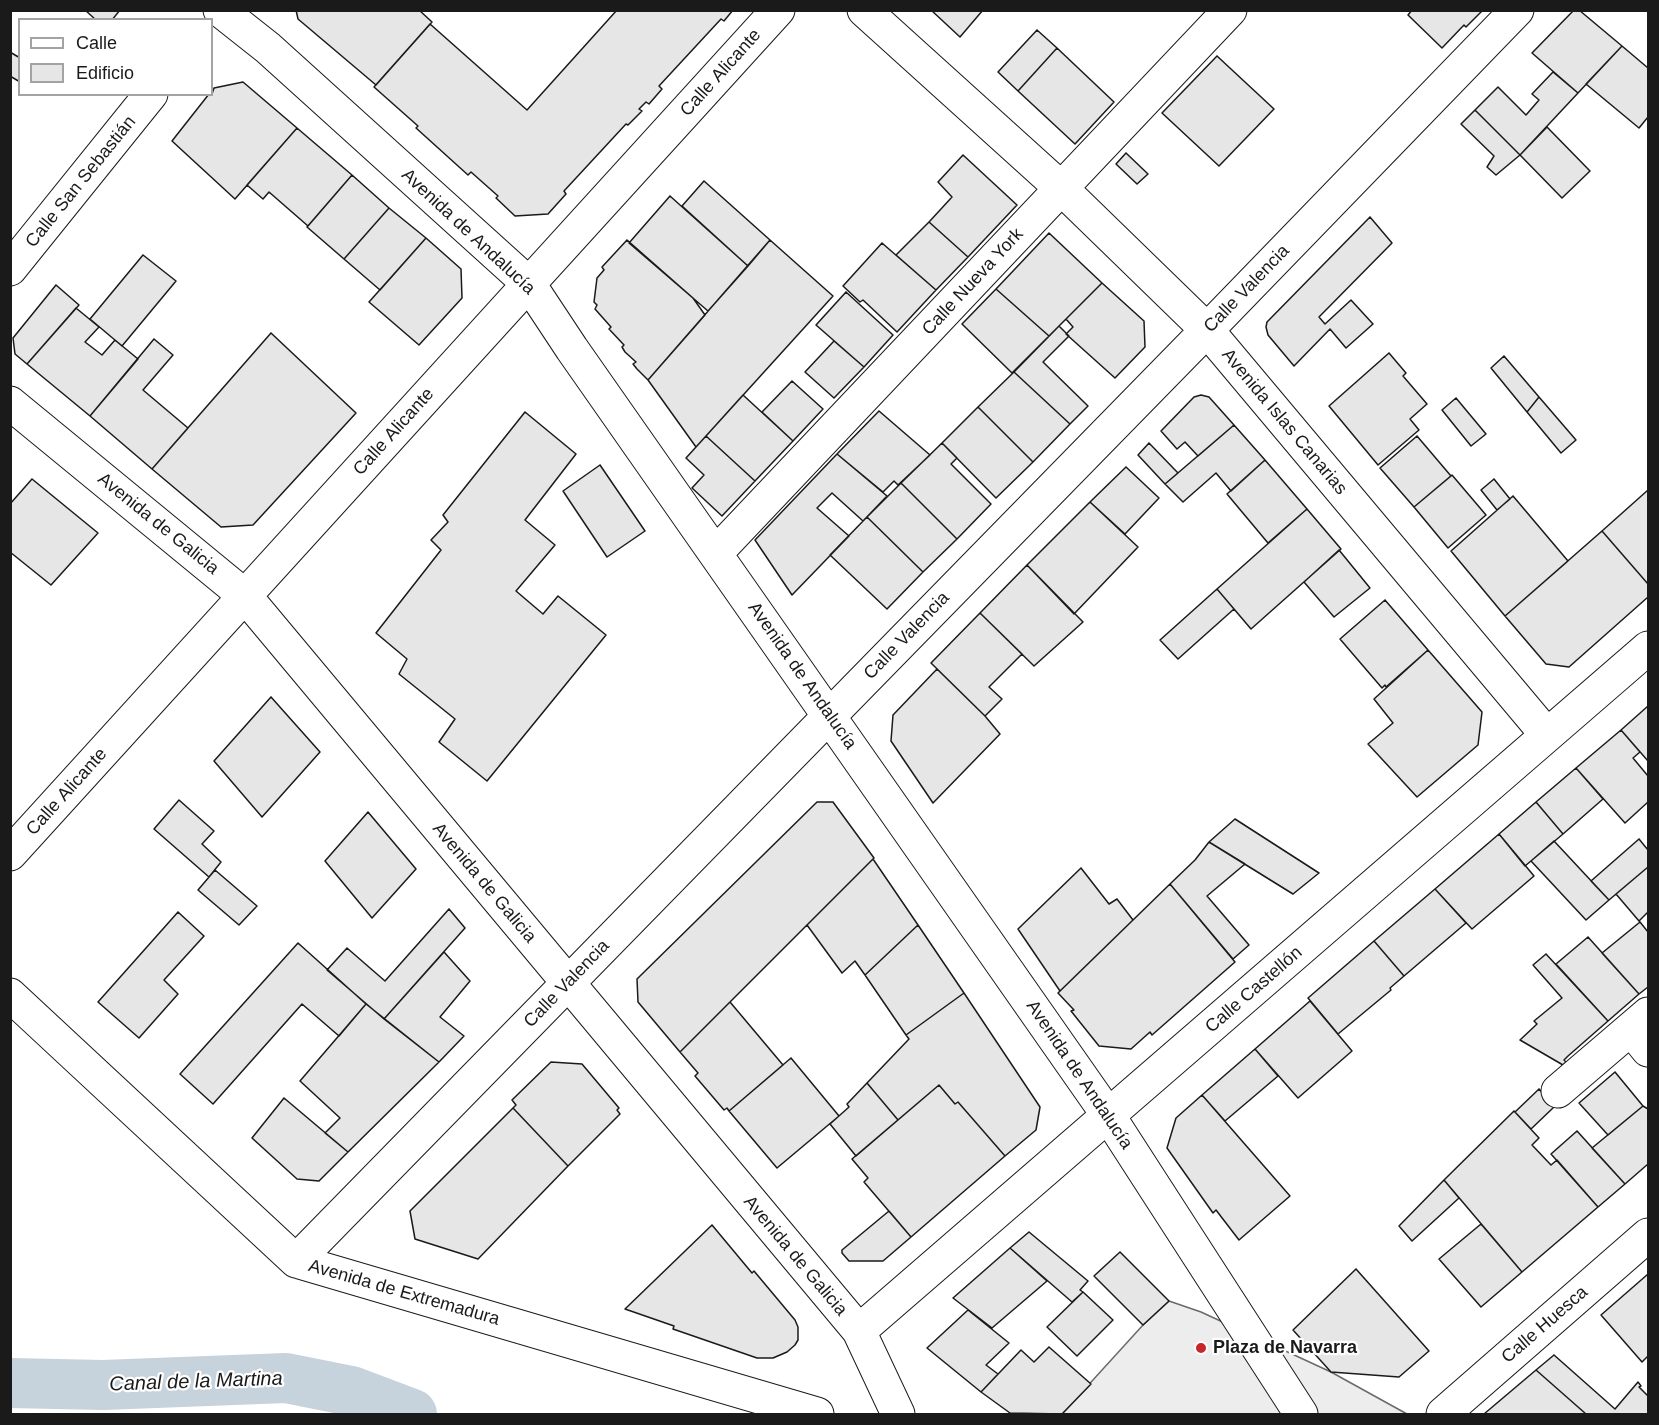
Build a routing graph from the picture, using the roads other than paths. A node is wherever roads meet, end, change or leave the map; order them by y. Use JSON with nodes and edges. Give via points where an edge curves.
{"nodes":[{"id":1,"x":219,"y":10,"type":"edge"},
{"id":2,"x":778,"y":10,"type":"edge"},
{"id":3,"x":864,"y":10,"type":"edge"},
{"id":4,"x":1230,"y":10,"type":"edge"},
{"id":5,"x":1517,"y":10,"type":"edge"},
{"id":6,"x":150,"y":96,"type":"edge"},
{"id":7,"x":1062,"y":189,"type":"junction"},
{"id":8,"x":10,"y":269,"type":"edge"},
{"id":9,"x":529,"y":284,"type":"junction"},
{"id":10,"x":1207,"y":330,"type":"junction"},
{"id":11,"x":10,"y":403,"type":"edge"},
{"id":12,"x":716,"y":554,"type":"junction"},
{"id":13,"x":245,"y":596,"type":"junction"},
{"id":14,"x":1648,"y":648,"type":"edge"},
{"id":15,"x":829,"y":715,"type":"junction"},
{"id":16,"x":1547,"y":735,"type":"junction"},
{"id":17,"x":10,"y":854,"type":"edge"},
{"id":18,"x":567,"y":983,"type":"junction"},
{"id":19,"x":10,"y":995,"type":"edge"},
{"id":20,"x":1643,"y":1031,"type":"edge"},
{"id":21,"x":1558,"y":1091,"type":"dead end"},
{"id":22,"x":1108,"y":1115,"type":"junction"},
{"id":23,"x":1648,"y":1235,"type":"edge"},
{"id":24,"x":296,"y":1261,"type":"junction"},
{"id":25,"x":859,"y":1331,"type":"junction"},
{"id":26,"x":783,"y":1410,"type":"edge"},
{"id":27,"x":817,"y":1414,"type":"edge"},
{"id":28,"x":898,"y":1414,"type":"edge"},
{"id":29,"x":1301,"y":1414,"type":"edge"},
{"id":30,"x":1443,"y":1414,"type":"edge"}],
"edges":[{"from":1,"to":9,"type":"street","name":"Avenida de Andalucía","via":[[268,48]]},
{"from":2,"to":9,"type":"street","name":"Calle Alicante"},
{"from":3,"to":7,"type":"street","name":"Avenida Islas Canarias"},
{"from":4,"to":7,"type":"street","name":"Calle Nueva York"},
{"from":5,"to":10,"type":"street","name":"Calle Valencia"},
{"from":6,"to":8,"type":"street","name":"Calle San Sebastián"},
{"from":7,"to":10,"type":"street","name":"Avenida Islas Canarias"},
{"from":7,"to":12,"type":"street","name":"Calle Nueva York"},
{"from":9,"to":12,"type":"street","name":"Avenida de Andalucía"},
{"from":9,"to":13,"type":"street","name":"Calle Alicante"},
{"from":10,"to":15,"type":"street","name":"Calle Valencia"},
{"from":10,"to":16,"type":"street","name":"Avenida Islas Canarias"},
{"from":11,"to":13,"type":"street","name":"Avenida de Galicia"},
{"from":12,"to":15,"type":"street","name":"Avenida de Andalucía"},
{"from":13,"to":17,"type":"street","name":"Calle Alicante"},
{"from":13,"to":18,"type":"street","name":"Avenida de Galicia"},
{"from":14,"to":16,"type":"street","name":"Calle Castellón"},
{"from":15,"to":18,"type":"street","name":"Calle Valencia"},
{"from":15,"to":22,"type":"street","name":"Avenida de Andalucía"},
{"from":16,"to":22,"type":"street","name":"Calle Castellón"},
{"from":18,"to":24,"type":"street","name":"Calle Valencia"},
{"from":18,"to":25,"type":"street","name":"Avenida de Galicia"},
{"from":19,"to":24,"type":"street","name":"Avenida de Extremadura"},
{"from":20,"to":21,"type":"street"},
{"from":22,"to":25,"type":"street","name":"Calle Castellón"},
{"from":22,"to":29,"type":"street","name":"Avenida de Andalucía"},
{"from":23,"to":30,"type":"street","name":"Calle Huesca"},
{"from":24,"to":26,"type":"street","name":"Avenida de Extremadura"},
{"from":25,"to":28,"type":"street","name":"Avenida de Galicia"},
{"from":26,"to":27,"type":"street","name":"Avenida de Extremadura"}]}
